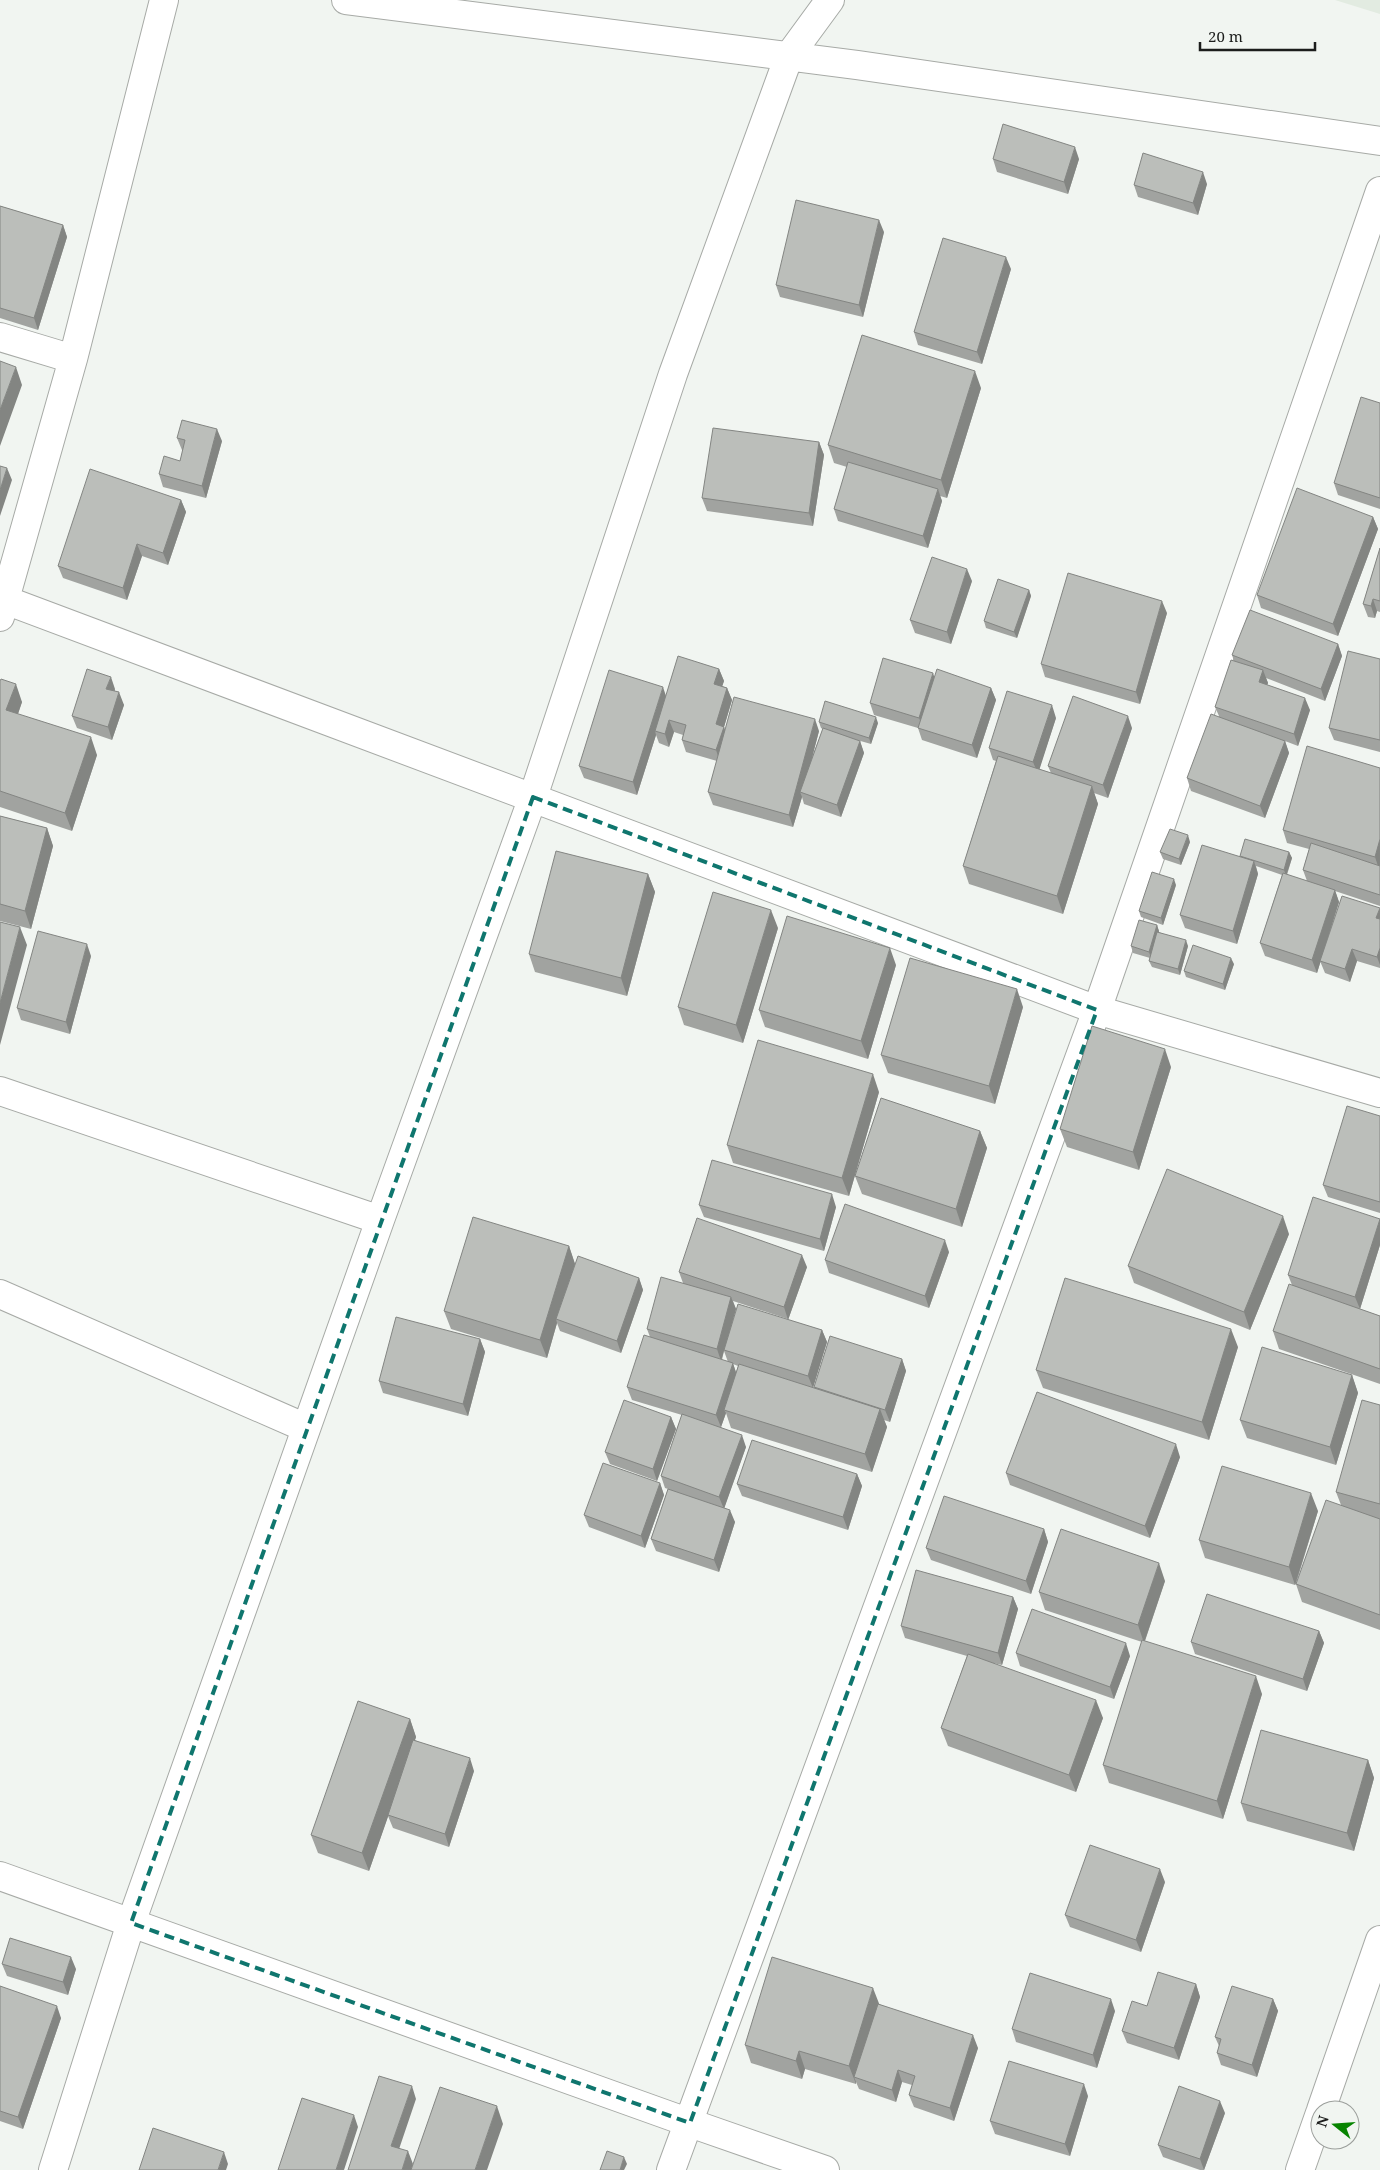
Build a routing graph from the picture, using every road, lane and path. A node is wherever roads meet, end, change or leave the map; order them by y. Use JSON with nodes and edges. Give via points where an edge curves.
{"nodes":[{"id":1,"x":164,"y":0,"type":"edge"},
{"id":2,"x":346,"y":0,"type":"edge"},
{"id":3,"x":830,"y":0,"type":"edge"},
{"id":4,"x":789,"y":56,"type":"junction"},
{"id":5,"x":1380,"y":141,"type":"edge"},
{"id":6,"x":1380,"y":191,"type":"edge"},
{"id":7,"x":0,"y":336,"type":"edge"},
{"id":8,"x":73,"y":359,"type":"junction"},
{"id":9,"x":2,"y":605,"type":"edge"},
{"id":10,"x":533,"y":797,"type":"junction"},
{"id":11,"x":1097,"y":1010,"type":"junction"},
{"id":12,"x":0,"y":1091,"type":"edge"},
{"id":13,"x":1380,"y":1093,"type":"edge"},
{"id":14,"x":380,"y":1220,"type":"junction"},
{"id":15,"x":0,"y":1294,"type":"edge"},
{"id":16,"x":306,"y":1428,"type":"junction"},
{"id":17,"x":0,"y":1876,"type":"edge"},
{"id":18,"x":131,"y":1924,"type":"junction"},
{"id":19,"x":1380,"y":1940,"type":"edge"},
{"id":20,"x":1324,"y":2100,"type":"edge"},
{"id":21,"x":690,"y":2123,"type":"junction"},
{"id":22,"x":1310,"y":2141,"type":"edge"},
{"id":23,"x":53,"y":2170,"type":"edge"},
{"id":24,"x":671,"y":2170,"type":"edge"},
{"id":25,"x":825,"y":2170,"type":"edge"},
{"id":26,"x":1300,"y":2170,"type":"edge"}],
"edges":[{"from":1,"to":8,"type":"street"},
{"from":2,"to":4,"type":"street"},
{"from":3,"to":4,"type":"street"},
{"from":4,"to":5,"type":"street"},
{"from":4,"to":10,"type":"street","via":[[673,374]]},
{"from":6,"to":11,"type":"street"},
{"from":7,"to":8,"type":"street"},
{"from":8,"to":9,"type":"street"},
{"from":9,"to":10,"type":"street"},
{"from":10,"to":11,"type":"street"},
{"from":10,"to":14,"type":"street"},
{"from":11,"to":13,"type":"street"},
{"from":11,"to":21,"type":"street"},
{"from":12,"to":14,"type":"street"},
{"from":14,"to":16,"type":"street"},
{"from":15,"to":16,"type":"street"},
{"from":16,"to":18,"type":"street"},
{"from":17,"to":18,"type":"street"},
{"from":18,"to":21,"type":"street"},
{"from":18,"to":23,"type":"street"},
{"from":19,"to":20,"type":"street"},
{"from":21,"to":24,"type":"street"},
{"from":21,"to":25,"type":"street"},
{"from":22,"to":26,"type":"street"}]}
